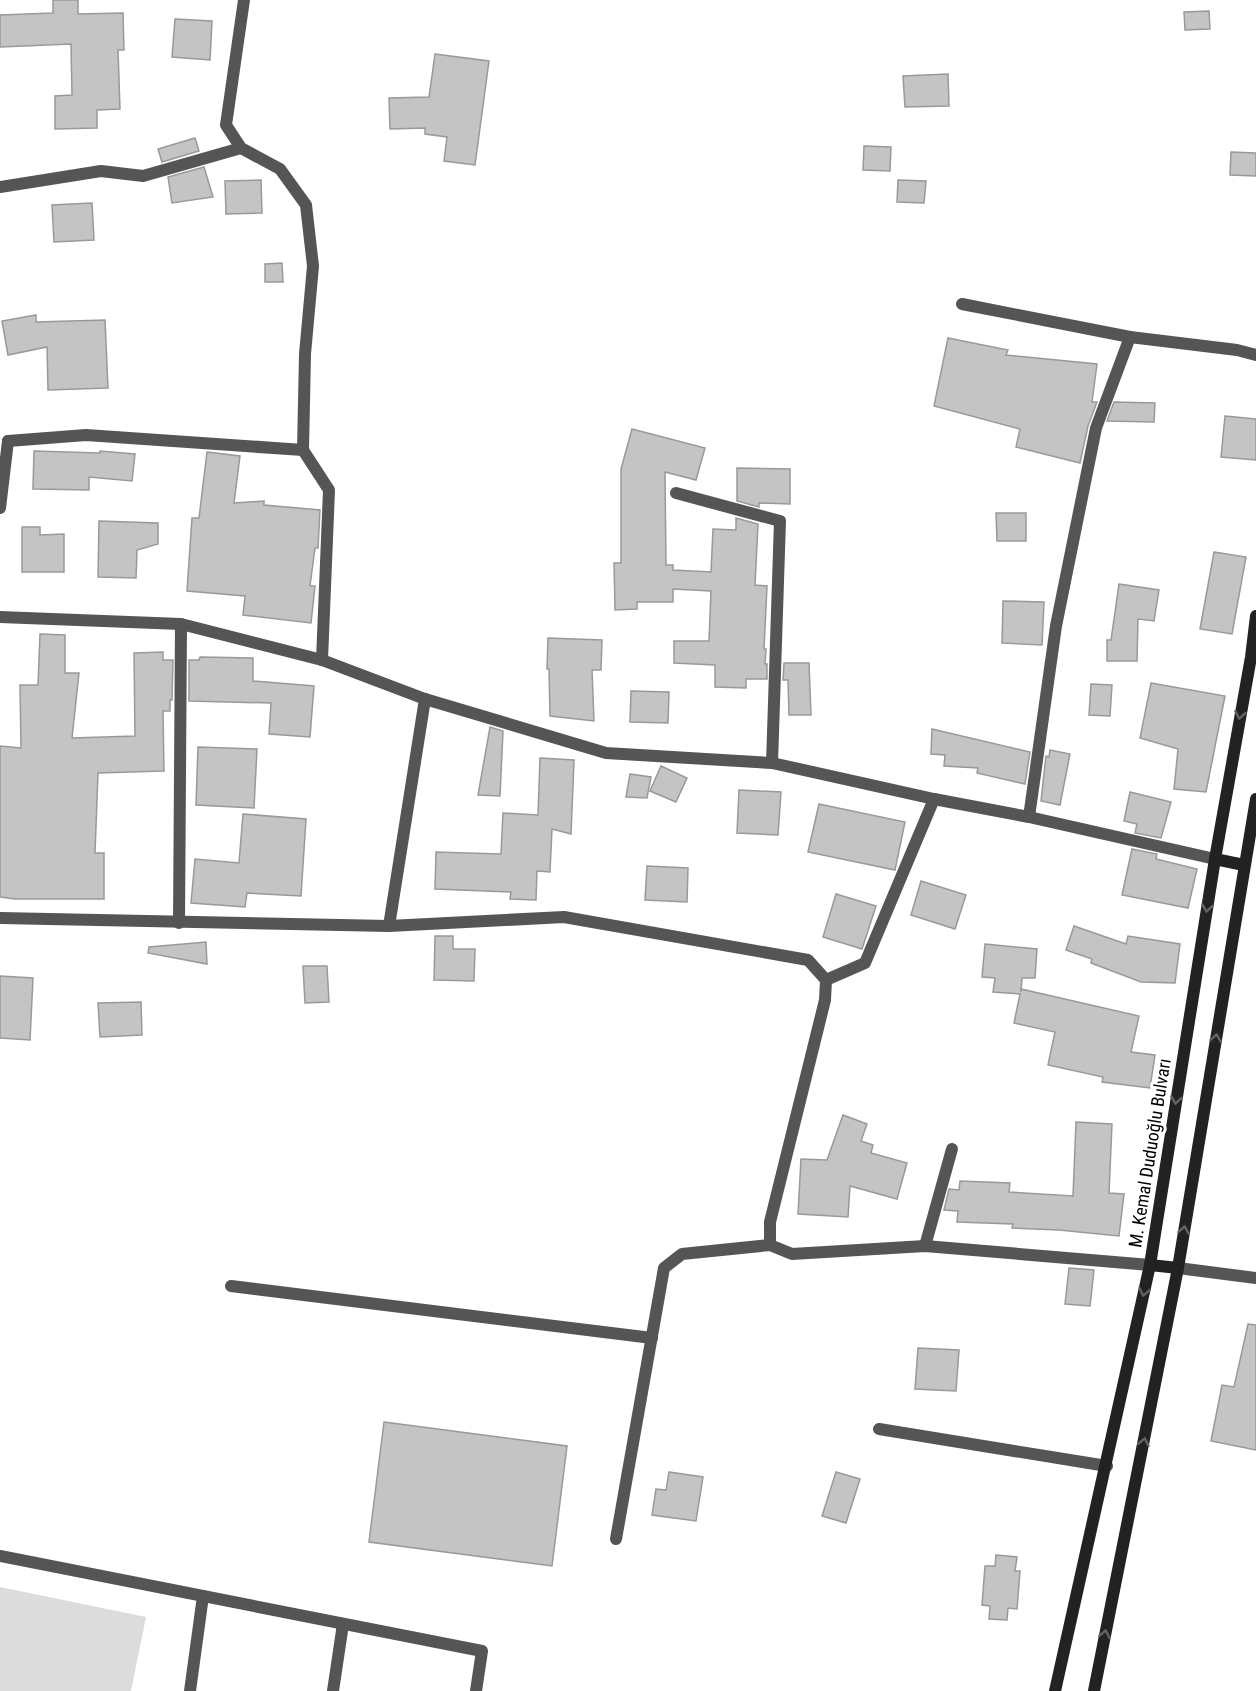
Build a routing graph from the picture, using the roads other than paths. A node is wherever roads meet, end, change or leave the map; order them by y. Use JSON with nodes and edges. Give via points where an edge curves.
{"nodes":[{"id":1,"x":244,"y":0,"type":"edge"},
{"id":2,"x":241,"y":148,"type":"junction"},
{"id":3,"x":0,"y":187,"type":"edge"},
{"id":4,"x":962,"y":304,"type":"dead end"},
{"id":5,"x":1130,"y":337,"type":"junction"},
{"id":6,"x":1256,"y":355,"type":"edge"},
{"id":7,"x":4,"y":437,"type":"edge"},
{"id":8,"x":303,"y":450,"type":"junction"},
{"id":9,"x":676,"y":493,"type":"dead end"},
{"id":10,"x":0,"y":508,"type":"edge"},
{"id":11,"x":1256,"y":616,"type":"edge"},
{"id":12,"x":0,"y":617,"type":"edge"},
{"id":13,"x":181,"y":624,"type":"junction"},
{"id":14,"x":322,"y":660,"type":"junction"},
{"id":15,"x":425,"y":699,"type":"junction"},
{"id":16,"x":772,"y":763,"type":"junction"},
{"id":17,"x":934,"y":799,"type":"junction"},
{"id":18,"x":1256,"y":799,"type":"edge"},
{"id":19,"x":1029,"y":817,"type":"junction"},
{"id":20,"x":1215,"y":859,"type":"junction"},
{"id":21,"x":1250,"y":867,"type":"edge"},
{"id":22,"x":0,"y":918,"type":"edge"},
{"id":23,"x":179,"y":923,"type":"junction"},
{"id":24,"x":389,"y":926,"type":"junction"},
{"id":25,"x":826,"y":980,"type":"junction"},
{"id":26,"x":952,"y":1149,"type":"dead end"},
{"id":27,"x":770,"y":1245,"type":"junction"},
{"id":28,"x":925,"y":1246,"type":"junction"},
{"id":29,"x":1150,"y":1265,"type":"junction"},
{"id":30,"x":1178,"y":1268,"type":"junction"},
{"id":31,"x":1256,"y":1278,"type":"edge"},
{"id":32,"x":231,"y":1286,"type":"dead end"},
{"id":33,"x":652,"y":1338,"type":"junction"},
{"id":34,"x":879,"y":1429,"type":"dead end"},
{"id":35,"x":1107,"y":1466,"type":"junction"},
{"id":36,"x":616,"y":1539,"type":"dead end"},
{"id":37,"x":0,"y":1556,"type":"edge"},
{"id":38,"x":203,"y":1596,"type":"junction"},
{"id":39,"x":344,"y":1624,"type":"junction"},
{"id":40,"x":190,"y":1691,"type":"edge"},
{"id":41,"x":333,"y":1691,"type":"edge"},
{"id":42,"x":476,"y":1691,"type":"edge"},
{"id":43,"x":1055,"y":1691,"type":"edge"},
{"id":44,"x":1094,"y":1691,"type":"edge"}],
"edges":[{"from":1,"to":2,"type":"street","via":[[226,125]]},
{"from":2,"to":3,"type":"street","via":[[143,176],[101,171]]},
{"from":2,"to":8,"type":"street","via":[[280,169],[306,205],[313,266],[305,354]]},
{"from":4,"to":5,"type":"street"},
{"from":5,"to":6,"type":"street"},
{"from":5,"to":19,"type":"street","via":[[1096,429],[1056,626]]},
{"from":7,"to":8,"type":"street","via":[[86,435]]},
{"from":7,"to":10,"type":"street"},
{"from":8,"to":14,"type":"street","via":[[329,490]]},
{"from":9,"to":16,"type":"street","via":[[780,521]]},
{"from":11,"to":20,"type":"street","name":"M. Kemal Duduoğlu Bulvarı","one_way":true},
{"from":12,"to":13,"type":"street"},
{"from":13,"to":14,"type":"street"},
{"from":13,"to":23,"type":"street"},
{"from":14,"to":15,"type":"street"},
{"from":15,"to":16,"type":"street","via":[[606,753]]},
{"from":15,"to":24,"type":"street"},
{"from":16,"to":17,"type":"street"},
{"from":17,"to":19,"type":"street"},
{"from":17,"to":25,"type":"street","via":[[866,963]]},
{"from":18,"to":21,"type":"street"},
{"from":19,"to":20,"type":"street"},
{"from":20,"to":21,"type":"street"},
{"from":20,"to":29,"type":"street","name":"M. Kemal Duduoğlu Bulvarı","one_way":true},
{"from":30,"to":21,"type":"street","one_way":true},
{"from":22,"to":23,"type":"street"},
{"from":23,"to":24,"type":"street"},
{"from":24,"to":25,"type":"street","via":[[564,917],[808,960]]},
{"from":25,"to":27,"type":"street","via":[[825,1000],[770,1222]]},
{"from":26,"to":28,"type":"street"},
{"from":27,"to":28,"type":"street","via":[[792,1254]]},
{"from":27,"to":33,"type":"street","via":[[682,1254],[664,1268]]},
{"from":28,"to":29,"type":"street"},
{"from":29,"to":30,"type":"street"},
{"from":29,"to":35,"type":"street","name":"M. Kemal Duduoğlu Bulvarı","one_way":true},
{"from":30,"to":31,"type":"street"},
{"from":44,"to":30,"type":"street","one_way":true},
{"from":32,"to":33,"type":"street"},
{"from":33,"to":36,"type":"street"},
{"from":34,"to":35,"type":"street"},
{"from":35,"to":43,"type":"street","name":"M. Kemal Duduoğlu Bulvarı"},
{"from":37,"to":38,"type":"street"},
{"from":38,"to":39,"type":"street"},
{"from":38,"to":40,"type":"street"},
{"from":39,"to":41,"type":"street"},
{"from":39,"to":42,"type":"street","via":[[482,1651]]}]}
